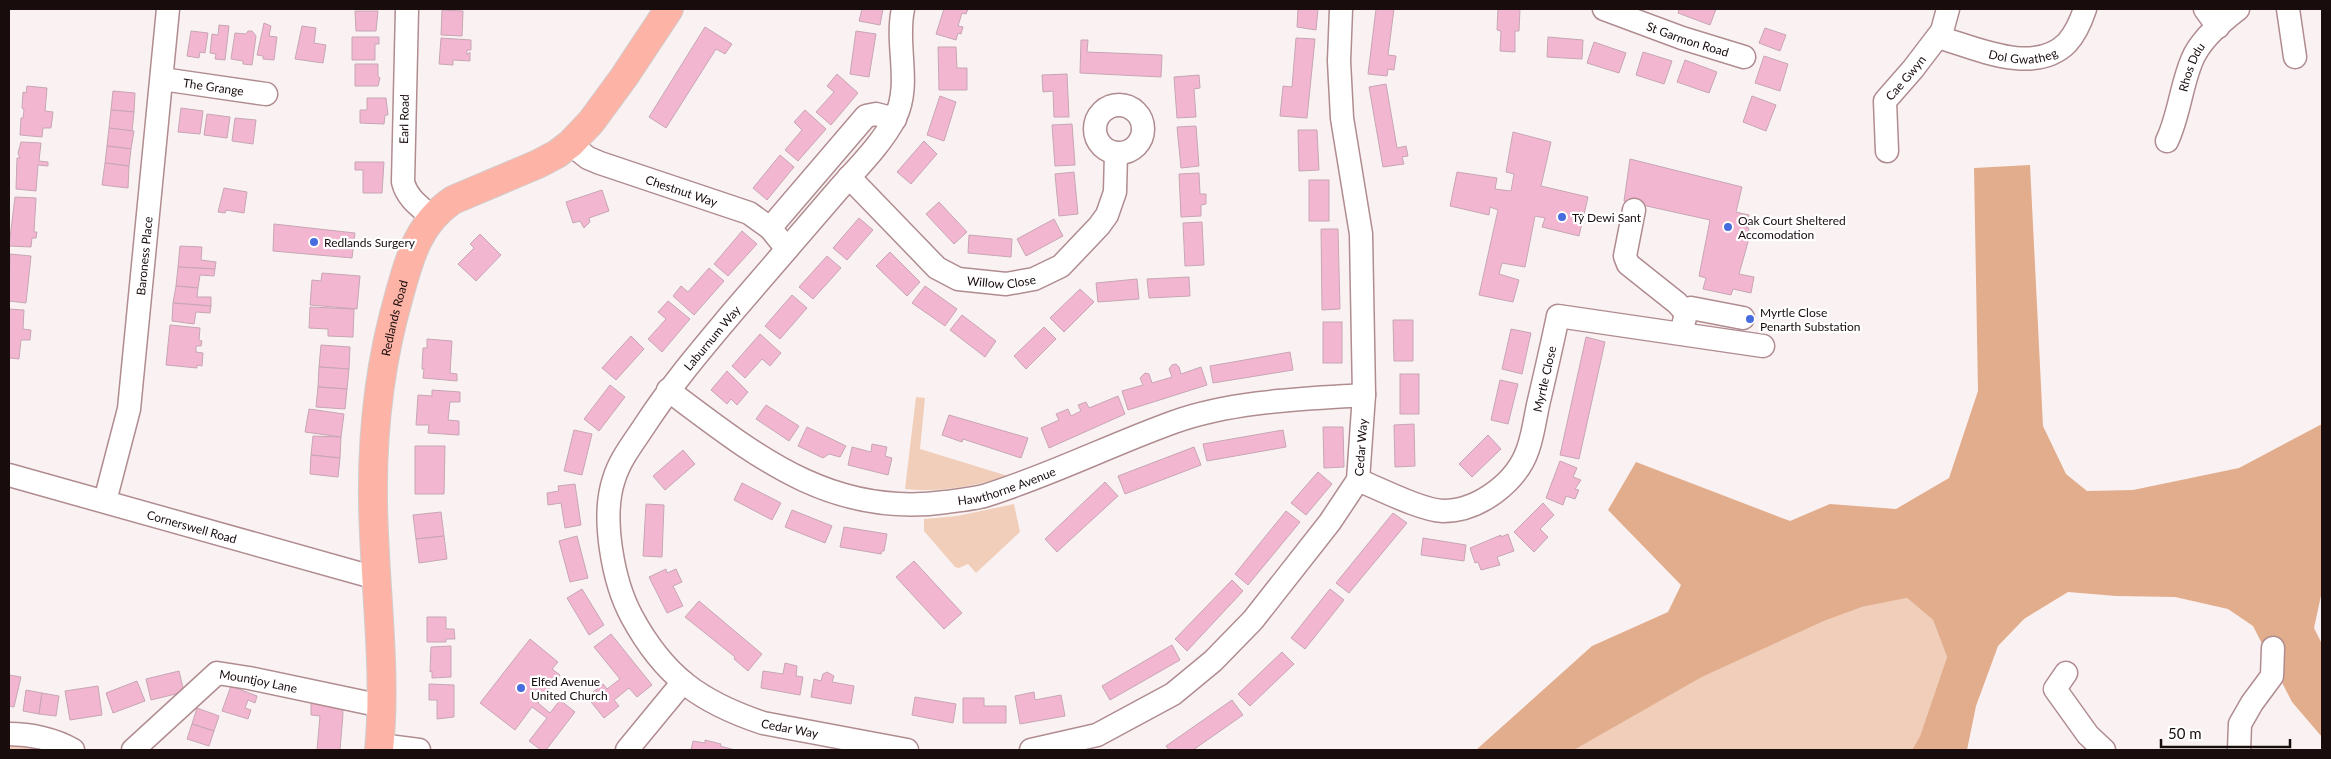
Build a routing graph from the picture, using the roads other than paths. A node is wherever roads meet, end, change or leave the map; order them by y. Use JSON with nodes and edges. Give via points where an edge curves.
{"nodes":[{"id":1,"x":168,"y":9,"type":"edge"},
{"id":2,"x":407,"y":9,"type":"edge"},
{"id":3,"x":669,"y":9,"type":"edge"},
{"id":4,"x":903,"y":9,"type":"edge"},
{"id":5,"x":1341,"y":9,"type":"edge"},
{"id":6,"x":1604,"y":9,"type":"edge"},
{"id":7,"x":1948,"y":9,"type":"edge"},
{"id":8,"x":2086,"y":9,"type":"edge"},
{"id":9,"x":2205,"y":9,"type":"edge"},
{"id":10,"x":2238,"y":9,"type":"edge"},
{"id":11,"x":2288,"y":9,"type":"edge"},
{"id":12,"x":2218,"y":27,"type":"junction"},
{"id":13,"x":1938,"y":37,"type":"junction"},
{"id":14,"x":1744,"y":57,"type":"dead end"},
{"id":15,"x":2295,"y":57,"type":"dead end"},
{"id":16,"x":162,"y":79,"type":"junction"},
{"id":17,"x":266,"y":94,"type":"dead end"},
{"id":18,"x":895,"y":119,"type":"junction"},
{"id":19,"x":2168,"y":142,"type":"dead end"},
{"id":20,"x":570,"y":144,"type":"junction"},
{"id":21,"x":1887,"y":151,"type":"dead end"},
{"id":22,"x":1116,"y":153,"type":"dead end"},
{"id":23,"x":849,"y":177,"type":"junction"},
{"id":24,"x":1634,"y":210,"type":"dead end"},
{"id":25,"x":432,"y":217,"type":"junction"},
{"id":26,"x":770,"y":228,"type":"junction"},
{"id":27,"x":787,"y":249,"type":"junction"},
{"id":28,"x":1743,"y":318,"type":"dead end"},
{"id":29,"x":1684,"y":324,"type":"junction"},
{"id":30,"x":1763,"y":346,"type":"dead end"},
{"id":31,"x":668,"y":390,"type":"junction"},
{"id":32,"x":1364,"y":396,"type":"junction"},
{"id":33,"x":9,"y":475,"type":"edge"},
{"id":34,"x":1358,"y":480,"type":"junction"},
{"id":35,"x":105,"y":501,"type":"junction"},
{"id":36,"x":376,"y":578,"type":"junction"},
{"id":37,"x":2273,"y":648,"type":"dead end"},
{"id":38,"x":2066,"y":673,"type":"dead end"},
{"id":39,"x":683,"y":682,"type":"junction"},
{"id":40,"x":382,"y":706,"type":"junction"},
{"id":41,"x":9,"y":734,"type":"edge"},
{"id":42,"x":380,"y":748,"type":"edge"},
{"id":43,"x":73,"y":750,"type":"edge"},
{"id":44,"x":133,"y":750,"type":"edge"},
{"id":45,"x":418,"y":750,"type":"edge"},
{"id":46,"x":627,"y":750,"type":"edge"},
{"id":47,"x":907,"y":750,"type":"edge"},
{"id":48,"x":1032,"y":750,"type":"edge"},
{"id":49,"x":2104,"y":750,"type":"edge"},
{"id":50,"x":2239,"y":750,"type":"edge"}],
"edges":[{"from":1,"to":16,"type":"street","name":"Baroness Place"},
{"from":2,"to":25,"type":"street","name":"Earl Road","via":[[403,182],[409,198]]},
{"from":3,"to":20,"type":"main road","name":"Redlands Road","via":[[591,122]]},
{"from":4,"to":18,"type":"street","name":"Laburnum Way","via":[[903,90]]},
{"from":5,"to":32,"type":"street","name":"Cedar Way","via":[[1342,118],[1361,234]]},
{"from":6,"to":14,"type":"street","name":"St Garmon Road"},
{"from":7,"to":13,"type":"street","name":"Cae Gwyn"},
{"from":8,"to":13,"type":"street","name":"Dol Gwatheg","via":[[2068,42],[2041,58],[2002,55]]},
{"from":9,"to":12,"type":"street"},
{"from":10,"to":12,"type":"street","name":"Rhos Ddu"},
{"from":11,"to":15,"type":"street"},
{"from":12,"to":19,"type":"street","name":"Rhos Ddu","via":[[2192,60]]},
{"from":13,"to":21,"type":"street","name":"Cae Gwyn","via":[[1885,101]]},
{"from":16,"to":17,"type":"street","name":"The Grange"},
{"from":16,"to":35,"type":"street","name":"Baroness Place","via":[[129,409]]},
{"from":18,"to":23,"type":"street","name":"Laburnum Way"},
{"from":18,"to":26,"type":"street","via":[[876,114],[866,116]]},
{"from":20,"to":25,"type":"main road","name":"Redlands Road","via":[[538,164],[453,200]]},
{"from":20,"to":26,"type":"street","name":"Chestnut Way","via":[[588,158],[749,213]]},
{"from":22,"to":23,"type":"street","name":"Willow Close","via":[[1115,192],[1099,226],[1061,266],[1034,279],[1006,284],[958,279],[937,268]]},
{"from":23,"to":27,"type":"street","name":"Laburnum Way"},
{"from":24,"to":29,"type":"street","via":[[1625,256],[1628,264],[1677,303]]},
{"from":25,"to":36,"type":"main road","name":"Redlands Road","via":[[408,263],[378,397],[373,474]]},
{"from":26,"to":27,"type":"street","name":"Chestnut Way"},
{"from":27,"to":31,"type":"street","name":"Laburnum Way"},
{"from":28,"to":29,"type":"street","via":[[1692,308]]},
{"from":29,"to":30,"type":"street","name":"Myrtle Close"},
{"from":29,"to":34,"type":"street","name":"Myrtle Close","via":[[1558,316],[1528,450],[1515,473],[1502,487],[1482,500],[1442,511],[1421,506]]},
{"from":31,"to":32,"type":"street","name":"Hawthorne Avenue","via":[[754,454],[797,477],[861,500],[921,505],[982,497],[1064,468],[1174,422],[1210,412],[1292,399]]},
{"from":31,"to":39,"type":"street","name":"Laburnum Way","via":[[621,462],[610,496],[610,514],[614,567],[625,604],[652,649]]},
{"from":32,"to":34,"type":"street","name":"Cedar Way"},
{"from":33,"to":35,"type":"street","name":"Cornerswell Road"},
{"from":34,"to":48,"type":"street","name":"Cedar Way","via":[[1335,515],[1253,620],[1213,661],[1173,694],[1097,736]]},
{"from":35,"to":36,"type":"street","name":"Cornerswell Road"},
{"from":36,"to":40,"type":"main road","name":"Redlands Road"},
{"from":37,"to":50,"type":"street","via":[[2272,676],[2240,724]]},
{"from":38,"to":49,"type":"street","via":[[2055,689],[2088,735]]},
{"from":39,"to":46,"type":"street"},
{"from":39,"to":47,"type":"street","name":"Cedar Way","via":[[718,706],[763,723]]},
{"from":40,"to":42,"type":"main road","name":"Redlands Road"},
{"from":40,"to":44,"type":"street","name":"Mountjoy Lane","via":[[217,673]]},
{"from":41,"to":43,"type":"street","via":[[45,739]]},
{"from":42,"to":45,"type":"street"}]}
